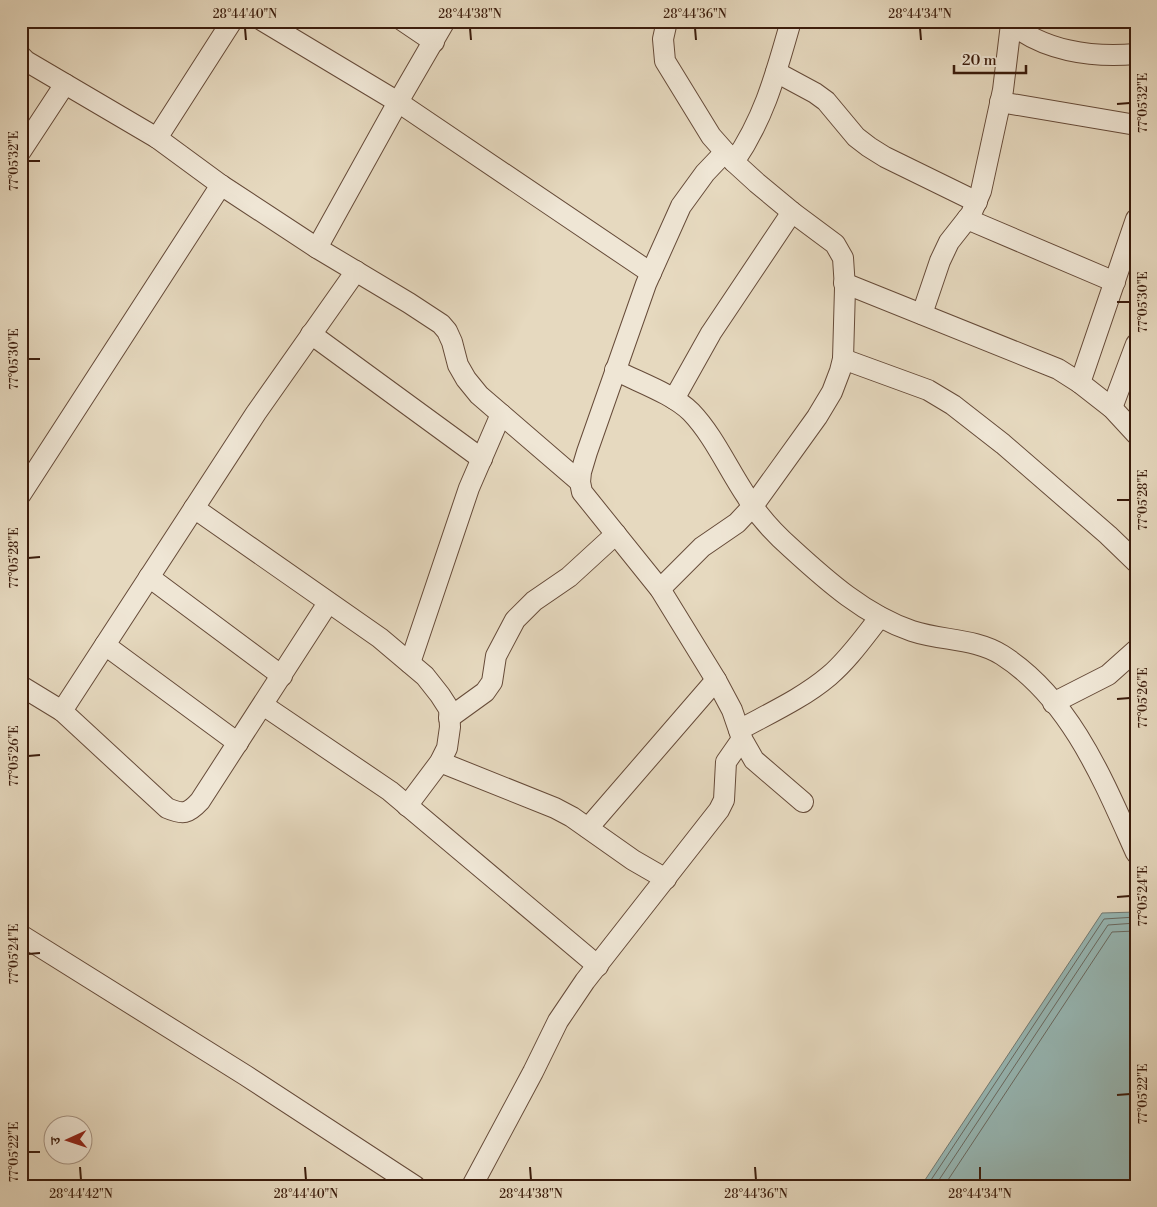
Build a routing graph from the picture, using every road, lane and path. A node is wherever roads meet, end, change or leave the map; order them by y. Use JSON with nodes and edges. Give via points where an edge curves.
{"nodes":[{"id":1,"x":232,"y":21,"type":"edge"},
{"id":2,"x":263,"y":21,"type":"edge"},
{"id":3,"x":404,"y":21,"type":"edge"},
{"id":4,"x":445,"y":21,"type":"edge"},
{"id":5,"x":667,"y":21,"type":"edge"},
{"id":6,"x":791,"y":21,"type":"edge"},
{"id":7,"x":1010,"y":23,"type":"edge"},
{"id":8,"x":434,"y":42,"type":"junction"},
{"id":9,"x":1136,"y":54,"type":"edge"},
{"id":10,"x":21,"y":56,"type":"edge"},
{"id":11,"x":776,"y":72,"type":"junction"},
{"id":12,"x":65,"y":84,"type":"junction"},
{"id":13,"x":398,"y":102,"type":"junction"},
{"id":14,"x":1000,"y":102,"type":"junction"},
{"id":15,"x":1136,"y":125,"type":"edge"},
{"id":16,"x":157,"y":138,"type":"junction"},
{"id":17,"x":21,"y":151,"type":"edge"},
{"id":18,"x":730,"y":157,"type":"junction"},
{"id":19,"x":221,"y":185,"type":"junction"},
{"id":20,"x":977,"y":202,"type":"junction"},
{"id":21,"x":792,"y":212,"type":"junction"},
{"id":22,"x":967,"y":219,"type":"junction"},
{"id":23,"x":1136,"y":219,"type":"edge"},
{"id":24,"x":317,"y":248,"type":"junction"},
{"id":25,"x":356,"y":271,"type":"junction"},
{"id":26,"x":651,"y":273,"type":"junction"},
{"id":27,"x":1115,"y":282,"type":"junction"},
{"id":28,"x":844,"y":283,"type":"junction"},
{"id":29,"x":922,"y":314,"type":"junction"},
{"id":30,"x":311,"y":334,"type":"junction"},
{"id":31,"x":1136,"y":344,"type":"edge"},
{"id":32,"x":843,"y":359,"type":"junction"},
{"id":33,"x":615,"y":370,"type":"junction"},
{"id":34,"x":1080,"y":383,"type":"junction"},
{"id":35,"x":674,"y":399,"type":"junction"},
{"id":36,"x":1112,"y":408,"type":"junction"},
{"id":37,"x":501,"y":414,"type":"junction"},
{"id":38,"x":1136,"y":434,"type":"edge"},
{"id":39,"x":482,"y":459,"type":"junction"},
{"id":40,"x":580,"y":482,"type":"junction"},
{"id":41,"x":21,"y":494,"type":"edge"},
{"id":42,"x":753,"y":506,"type":"junction"},
{"id":43,"x":194,"y":508,"type":"junction"},
{"id":44,"x":616,"y":534,"type":"junction"},
{"id":45,"x":1136,"y":562,"type":"edge"},
{"id":46,"x":149,"y":577,"type":"junction"},
{"id":47,"x":660,"y":589,"type":"junction"},
{"id":48,"x":328,"y":602,"type":"junction"},
{"id":49,"x":880,"y":617,"type":"junction"},
{"id":50,"x":105,"y":645,"type":"junction"},
{"id":51,"x":1136,"y":650,"type":"edge"},
{"id":52,"x":410,"y":663,"type":"junction"},
{"id":53,"x":282,"y":676,"type":"junction"},
{"id":54,"x":716,"y":680,"type":"junction"},
{"id":55,"x":21,"y":686,"type":"edge"},
{"id":56,"x":1053,"y":703,"type":"junction"},
{"id":57,"x":263,"y":705,"type":"junction"},
{"id":58,"x":62,"y":711,"type":"junction"},
{"id":59,"x":449,"y":718,"type":"junction"},
{"id":60,"x":740,"y":734,"type":"junction"},
{"id":61,"x":238,"y":743,"type":"junction"},
{"id":62,"x":440,"y":762,"type":"junction"},
{"id":63,"x":803,"y":802,"type":"dead end"},
{"id":64,"x":407,"y":806,"type":"junction"},
{"id":65,"x":588,"y":828,"type":"junction"},
{"id":66,"x":1134,"y":845,"type":"edge"},
{"id":67,"x":666,"y":879,"type":"junction"},
{"id":68,"x":21,"y":935,"type":"edge"},
{"id":69,"x":598,"y":966,"type":"junction"},
{"id":70,"x":414,"y":1186,"type":"edge"},
{"id":71,"x":472,"y":1186,"type":"edge"}],
"edges":[{"from":1,"to":16,"type":"street"},
{"from":2,"to":13,"type":"street"},
{"from":3,"to":8,"type":"street"},
{"from":4,"to":8,"type":"street"},
{"from":5,"to":18,"type":"street","via":[[663,40],[665,61],[711,136]]},
{"from":6,"to":11,"type":"street"},
{"from":7,"to":9,"type":"street","via":[[1019,31],[1079,53],[1100,56]]},
{"from":7,"to":14,"type":"street"},
{"from":8,"to":13,"type":"street"},
{"from":10,"to":12,"type":"street"},
{"from":11,"to":18,"type":"street","via":[[749,140]]},
{"from":11,"to":20,"type":"street","via":[[826,101],[856,137],[869,147]]},
{"from":12,"to":16,"type":"street"},
{"from":12,"to":17,"type":"street"},
{"from":13,"to":24,"type":"street"},
{"from":13,"to":26,"type":"street"},
{"from":14,"to":15,"type":"street"},
{"from":14,"to":20,"type":"street"},
{"from":16,"to":19,"type":"street"},
{"from":18,"to":21,"type":"street"},
{"from":18,"to":26,"type":"street","via":[[704,172],[681,206]]},
{"from":19,"to":24,"type":"street"},
{"from":19,"to":41,"type":"street"},
{"from":20,"to":22,"type":"street"},
{"from":21,"to":28,"type":"street","via":[[835,244],[843,258]]},
{"from":21,"to":35,"type":"street","via":[[711,333]]},
{"from":22,"to":27,"type":"street"},
{"from":22,"to":29,"type":"street","via":[[949,242],[940,261]]},
{"from":23,"to":27,"type":"street"},
{"from":24,"to":25,"type":"street"},
{"from":25,"to":30,"type":"street"},
{"from":25,"to":37,"type":"street","via":[[441,324],[447,331],[466,379]]},
{"from":26,"to":33,"type":"street"},
{"from":27,"to":34,"type":"street"},
{"from":28,"to":29,"type":"street"},
{"from":28,"to":32,"type":"street"},
{"from":29,"to":34,"type":"street","via":[[1038,360]]},
{"from":30,"to":39,"type":"street"},
{"from":30,"to":43,"type":"street"},
{"from":31,"to":36,"type":"street"},
{"from":32,"to":42,"type":"street","via":[[832,392]]},
{"from":32,"to":45,"type":"street","via":[[928,390],[953,405],[1010,450]]},
{"from":33,"to":35,"type":"street"},
{"from":33,"to":40,"type":"street"},
{"from":34,"to":36,"type":"street"},
{"from":35,"to":42,"type":"street","via":[[690,411],[706,431]]},
{"from":36,"to":38,"type":"street"},
{"from":37,"to":39,"type":"street"},
{"from":37,"to":40,"type":"street"},
{"from":39,"to":52,"type":"street","via":[[468,488]]},
{"from":40,"to":44,"type":"street","via":[[582,492]]},
{"from":42,"to":47,"type":"street","via":[[737,523],[702,546]]},
{"from":42,"to":49,"type":"street","via":[[765,523],[791,548],[844,594]]},
{"from":43,"to":46,"type":"street"},
{"from":43,"to":48,"type":"street"},
{"from":44,"to":47,"type":"street"},
{"from":44,"to":59,"type":"street","via":[[569,577],[534,601],[516,620],[496,656],[492,682],[485,692]]},
{"from":46,"to":50,"type":"street"},
{"from":46,"to":53,"type":"street"},
{"from":47,"to":54,"type":"street"},
{"from":48,"to":52,"type":"street"},
{"from":48,"to":53,"type":"street"},
{"from":49,"to":56,"type":"street","via":[[913,632],[986,647],[1024,672]]},
{"from":49,"to":60,"type":"street","via":[[829,676]]},
{"from":50,"to":58,"type":"street"},
{"from":50,"to":61,"type":"street"},
{"from":51,"to":56,"type":"street","via":[[1108,675]]},
{"from":52,"to":59,"type":"street","via":[[440,695],[449,709]]},
{"from":53,"to":57,"type":"street"},
{"from":54,"to":60,"type":"street"},
{"from":54,"to":65,"type":"street"},
{"from":55,"to":58,"type":"street"},
{"from":56,"to":66,"type":"street","via":[[1088,755]]},
{"from":57,"to":61,"type":"street"},
{"from":57,"to":64,"type":"street","via":[[390,791]]},
{"from":58,"to":61,"type":"street","via":[[167,808],[179,813],[191,811],[200,801]]},
{"from":59,"to":62,"type":"street","via":[[447,748]]},
{"from":60,"to":63,"type":"street","via":[[754,760]]},
{"from":60,"to":67,"type":"street","via":[[726,762],[724,800]]},
{"from":62,"to":64,"type":"street"},
{"from":62,"to":65,"type":"street","via":[[544,803]]},
{"from":64,"to":69,"type":"street"},
{"from":65,"to":67,"type":"street"},
{"from":67,"to":69,"type":"street"},
{"from":68,"to":70,"type":"street","via":[[245,1075]]},
{"from":69,"to":71,"type":"street","via":[[558,1021]]}]}
